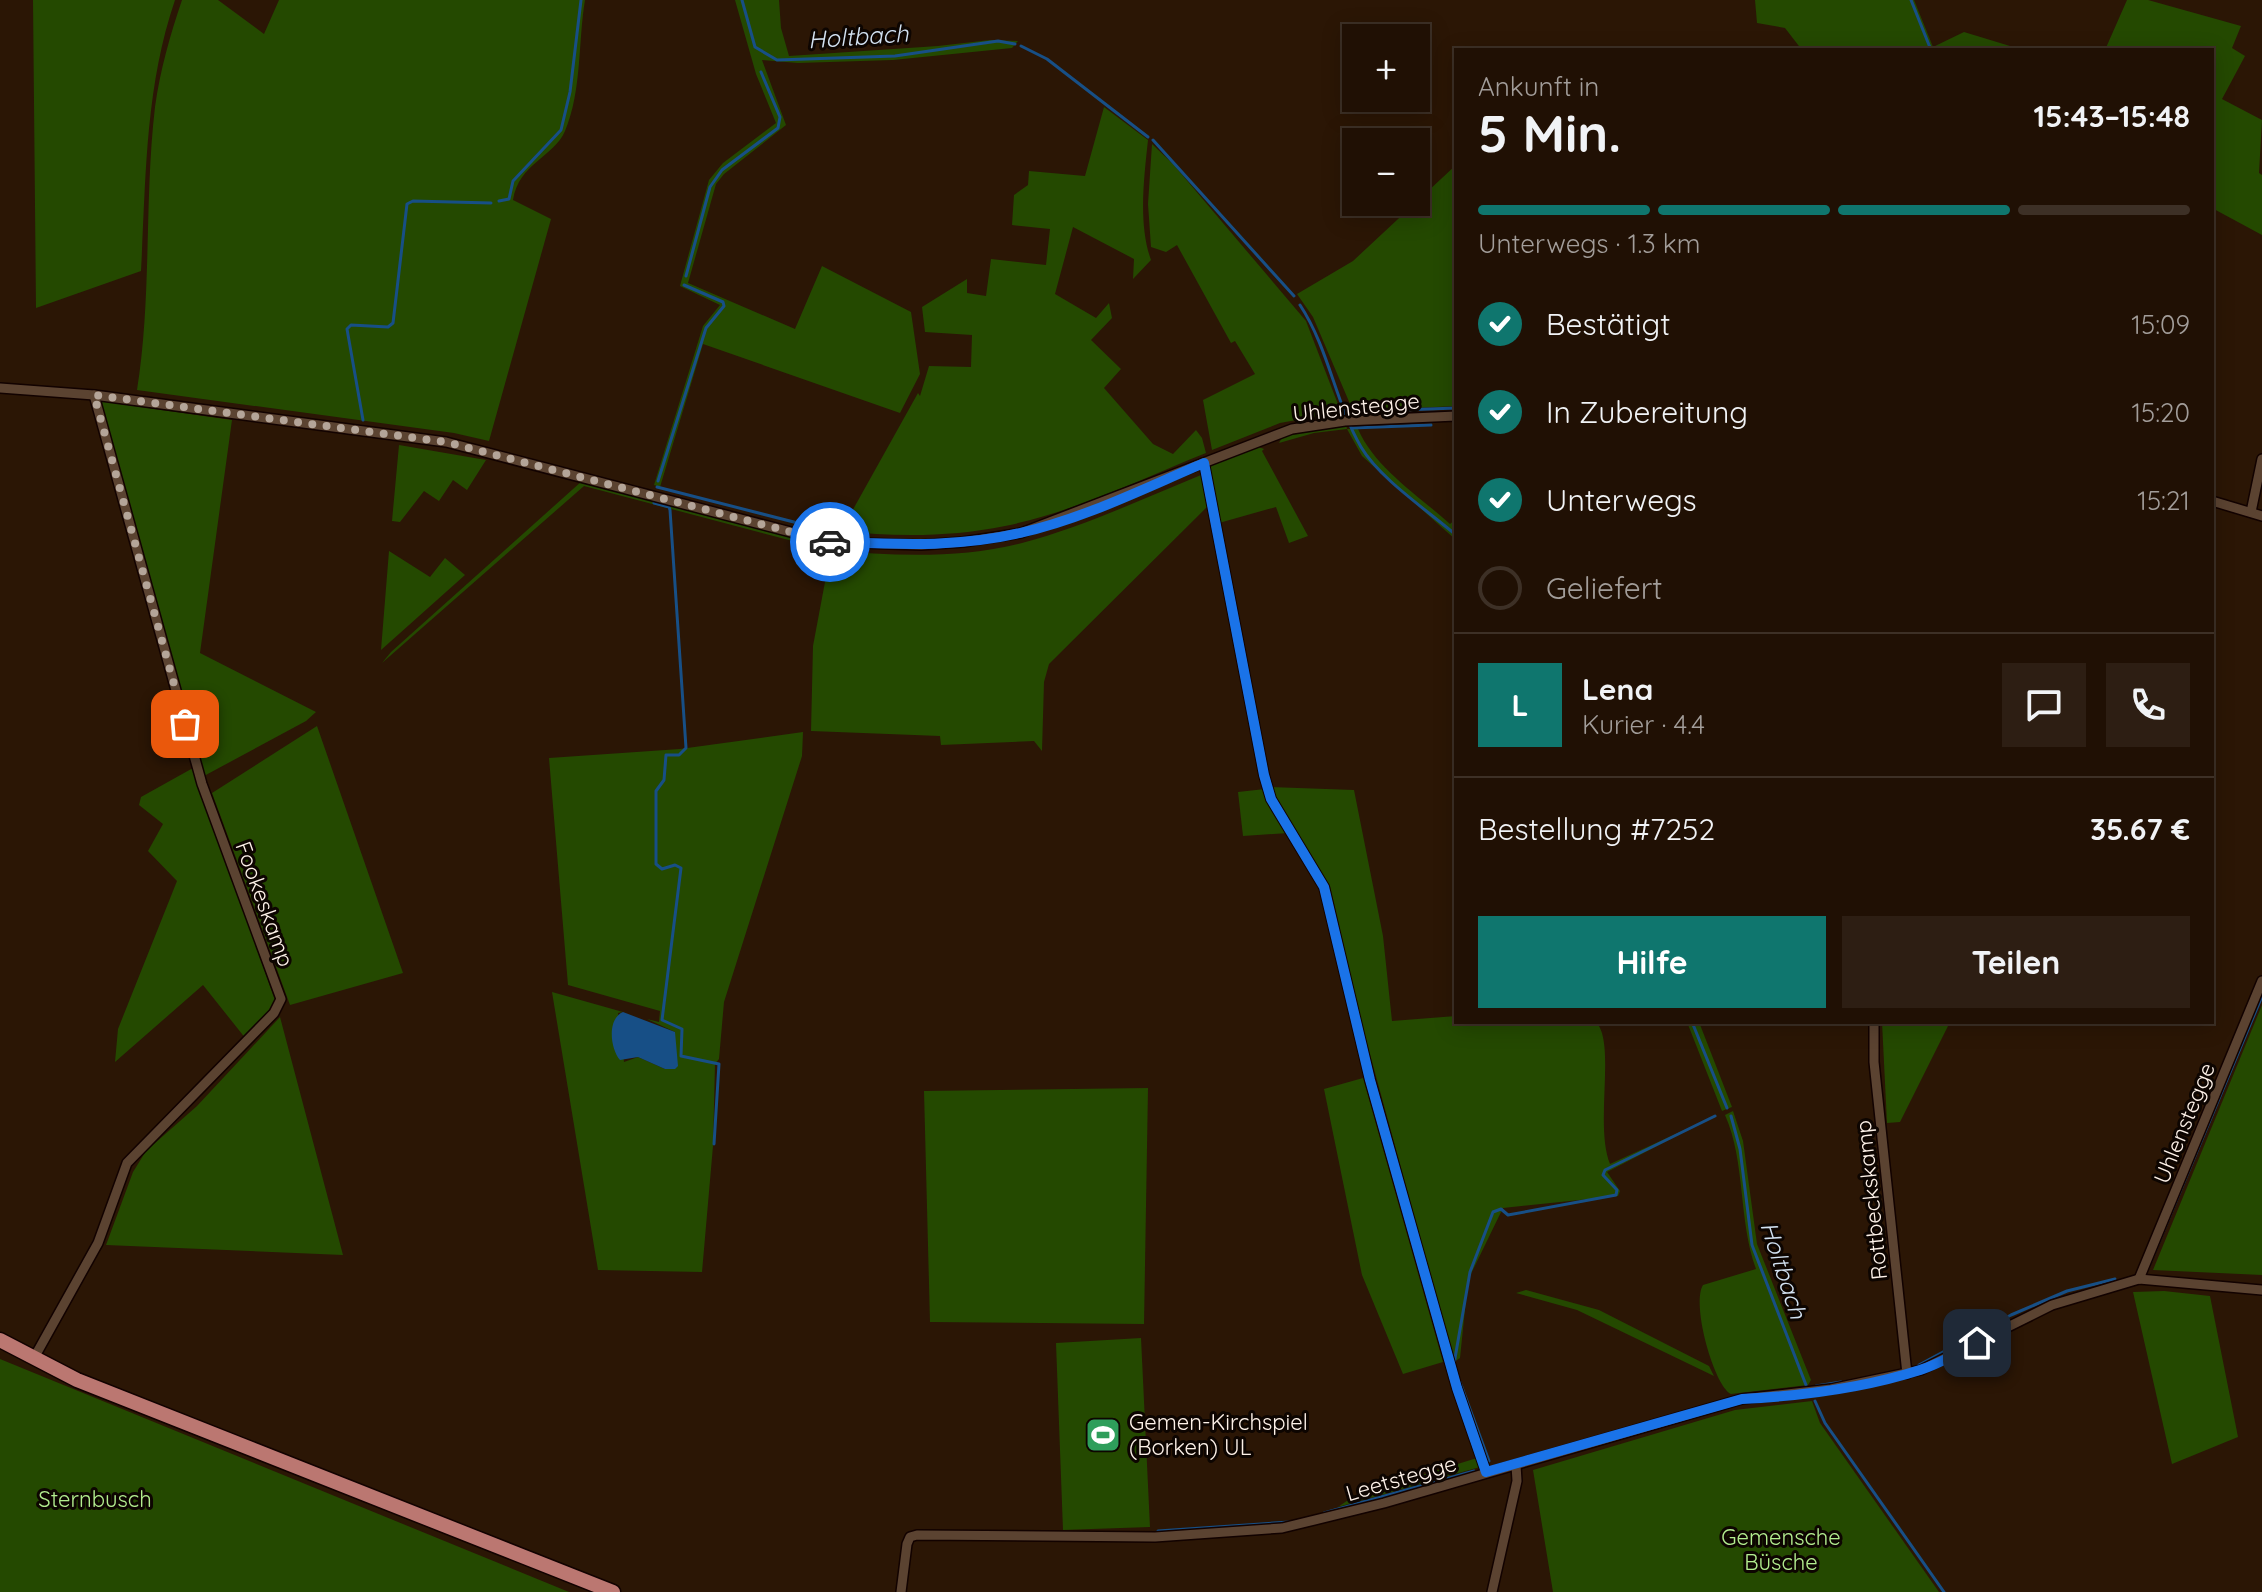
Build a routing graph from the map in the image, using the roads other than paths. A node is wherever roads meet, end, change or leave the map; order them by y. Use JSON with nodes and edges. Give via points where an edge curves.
{"nodes":[{"id":1,"x":0,"y":388,"type":"edge"},
{"id":2,"x":94,"y":395,"type":"junction"},
{"id":3,"x":1454,"y":416,"type":"edge"},
{"id":4,"x":2262,"y":459,"type":"edge"},
{"id":5,"x":1204,"y":463,"type":"junction"},
{"id":6,"x":2214,"y":502,"type":"edge"},
{"id":7,"x":2251,"y":512,"type":"junction"},
{"id":8,"x":2262,"y":516,"type":"edge"},
{"id":9,"x":2262,"y":981,"type":"edge"},
{"id":10,"x":1874,"y":1024,"type":"edge"},
{"id":11,"x":2139,"y":1279,"type":"junction"},
{"id":12,"x":2262,"y":1290,"type":"edge"},
{"id":13,"x":0,"y":1340,"type":"edge"},
{"id":14,"x":34,"y":1358,"type":"junction"},
{"id":15,"x":1907,"y":1374,"type":"junction"},
{"id":16,"x":1516,"y":1465,"type":"junction"},
{"id":17,"x":1486,"y":1472,"type":"junction"},
{"id":18,"x":613,"y":1592,"type":"edge"},
{"id":19,"x":901,"y":1592,"type":"edge"},
{"id":20,"x":1492,"y":1592,"type":"edge"}],
"edges":[{"from":1,"to":2,"type":"street","name":"Uhlenstegge"},
{"from":2,"to":5,"type":"street","name":"Uhlenstegge","via":[[446,442],[829,542],[921,545],[1021,533]]},
{"from":2,"to":14,"type":"street","name":"Fookeskamp","via":[[202,784],[281,999],[274,1013],[127,1163],[98,1243]]},
{"from":3,"to":5,"type":"street","name":"Uhlenstegge","via":[[1292,429]]},
{"from":4,"to":7,"type":"street"},
{"from":5,"to":17,"type":"street","via":[[1264,775],[1271,799],[1324,887],[1370,1080]]},
{"from":6,"to":7,"type":"street"},
{"from":7,"to":8,"type":"street"},
{"from":9,"to":11,"type":"street","name":"Uhlenstegge"},
{"from":10,"to":15,"type":"street","name":"Rottbeckskamp"},
{"from":11,"to":12,"type":"street","name":"Leetstegge"},
{"from":11,"to":15,"type":"street","name":"Leetstegge","via":[[2052,1305]]},
{"from":13,"to":14,"type":"main road"},
{"from":14,"to":18,"type":"main road","via":[[137,1404]]},
{"from":15,"to":16,"type":"street","name":"Leetstegge","via":[[1742,1399]]},
{"from":16,"to":17,"type":"street","name":"Leetstegge"},
{"from":16,"to":20,"type":"street"},
{"from":17,"to":19,"type":"street","name":"Leetstegge","via":[[1282,1528],[1155,1537],[917,1535],[907,1544]]}]}
